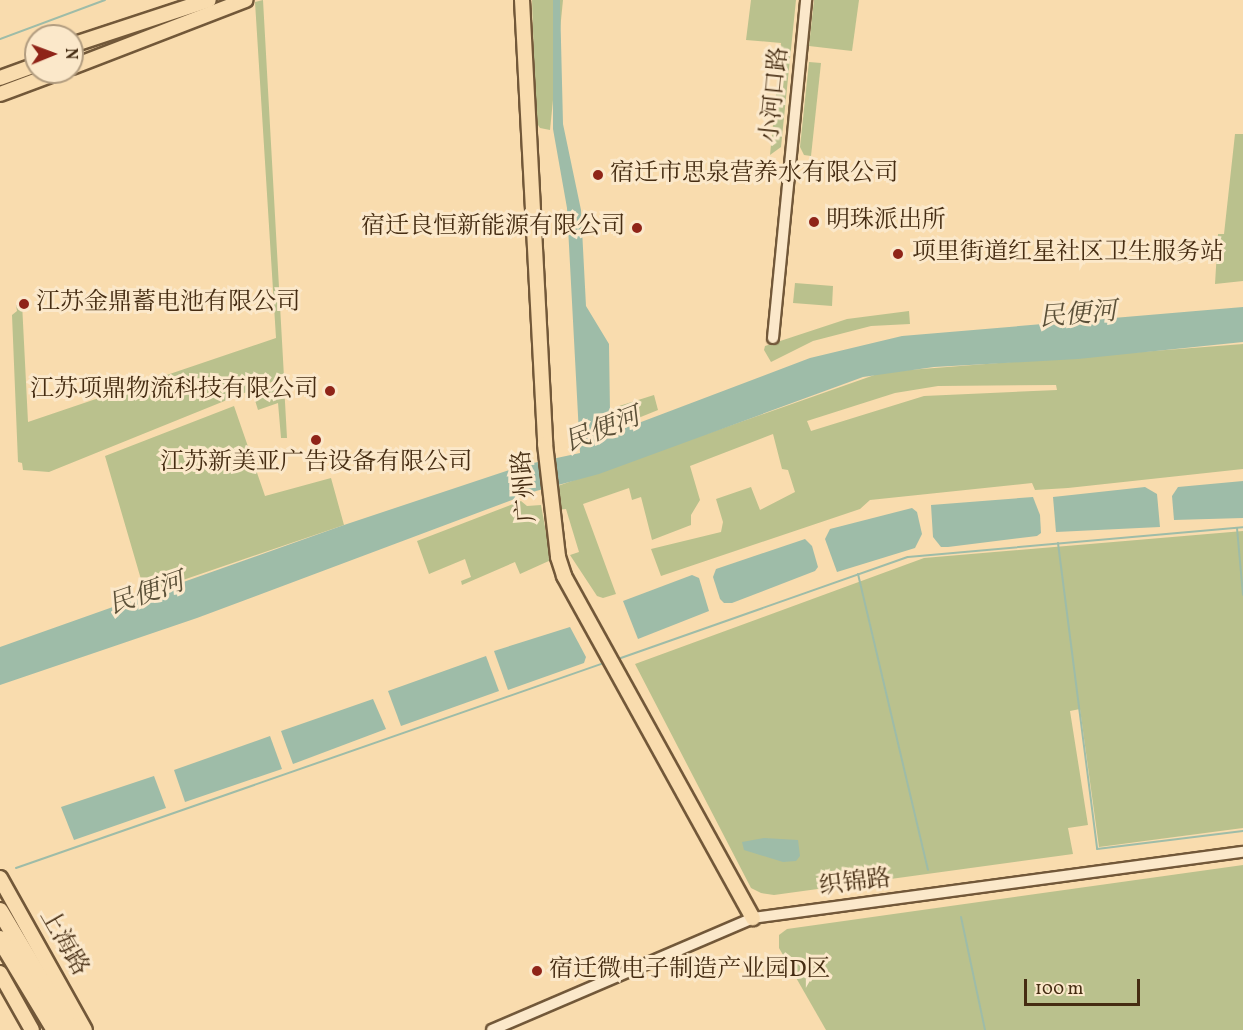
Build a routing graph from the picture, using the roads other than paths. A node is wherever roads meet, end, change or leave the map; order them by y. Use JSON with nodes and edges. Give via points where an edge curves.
{"nodes":[{"id":1,"x":246,"y":0,"type":"edge"},
{"id":2,"x":522,"y":0,"type":"edge"},
{"id":3,"x":806,"y":0,"type":"edge"},
{"id":4,"x":203,"y":8,"type":"edge"},
{"id":5,"x":84,"y":42,"type":"edge"},
{"id":6,"x":84,"y":47,"type":"edge"},
{"id":7,"x":84,"y":57,"type":"edge"},
{"id":8,"x":84,"y":62,"type":"edge"},
{"id":9,"x":24,"y":65,"type":"edge"},
{"id":10,"x":24,"y":71,"type":"edge"},
{"id":11,"x":24,"y":76,"type":"edge"},
{"id":12,"x":24,"y":78,"type":"edge"},
{"id":13,"x":2,"y":81,"type":"edge"},
{"id":14,"x":773,"y":338,"type":"dead end"},
{"id":15,"x":1243,"y":852,"type":"edge"},
{"id":16,"x":0,"y":878,"type":"edge"},
{"id":17,"x":0,"y":911,"type":"edge"},
{"id":18,"x":753,"y":918,"type":"junction"},
{"id":19,"x":0,"y":939,"type":"edge"},
{"id":20,"x":0,"y":973,"type":"edge"},
{"id":21,"x":33,"y":979,"type":"junction"},
{"id":22,"x":32,"y":1030,"type":"edge"},
{"id":23,"x":55,"y":1030,"type":"edge"},
{"id":24,"x":71,"y":1030,"type":"edge"},
{"id":25,"x":85,"y":1030,"type":"edge"},
{"id":26,"x":492,"y":1030,"type":"edge"}],
"edges":[{"from":1,"to":4,"type":"main road"},
{"from":2,"to":18,"type":"main road","name":"广州路","via":[[549,503],[564,576]]},
{"from":3,"to":14,"type":"street","name":"小河口路"},
{"from":4,"to":5,"type":"main road"},
{"from":4,"to":6,"type":"main road"},
{"from":4,"to":7,"type":"main road"},
{"from":4,"to":8,"type":"main road"},
{"from":9,"to":13,"type":"main road"},
{"from":10,"to":13,"type":"main road"},
{"from":11,"to":13,"type":"main road"},
{"from":12,"to":13,"type":"main road"},
{"from":15,"to":18,"type":"street","name":"织锦路"},
{"from":16,"to":25,"type":"main road","name":"上海路"},
{"from":17,"to":21,"type":"highway","name":"上海路"},
{"from":18,"to":26,"type":"street","name":"织锦路"},
{"from":19,"to":21,"type":"highway","name":"上海路"},
{"from":20,"to":22,"type":"main road"},
{"from":21,"to":23,"type":"highway","name":"上海路"},
{"from":21,"to":24,"type":"highway","name":"上海路"}]}
